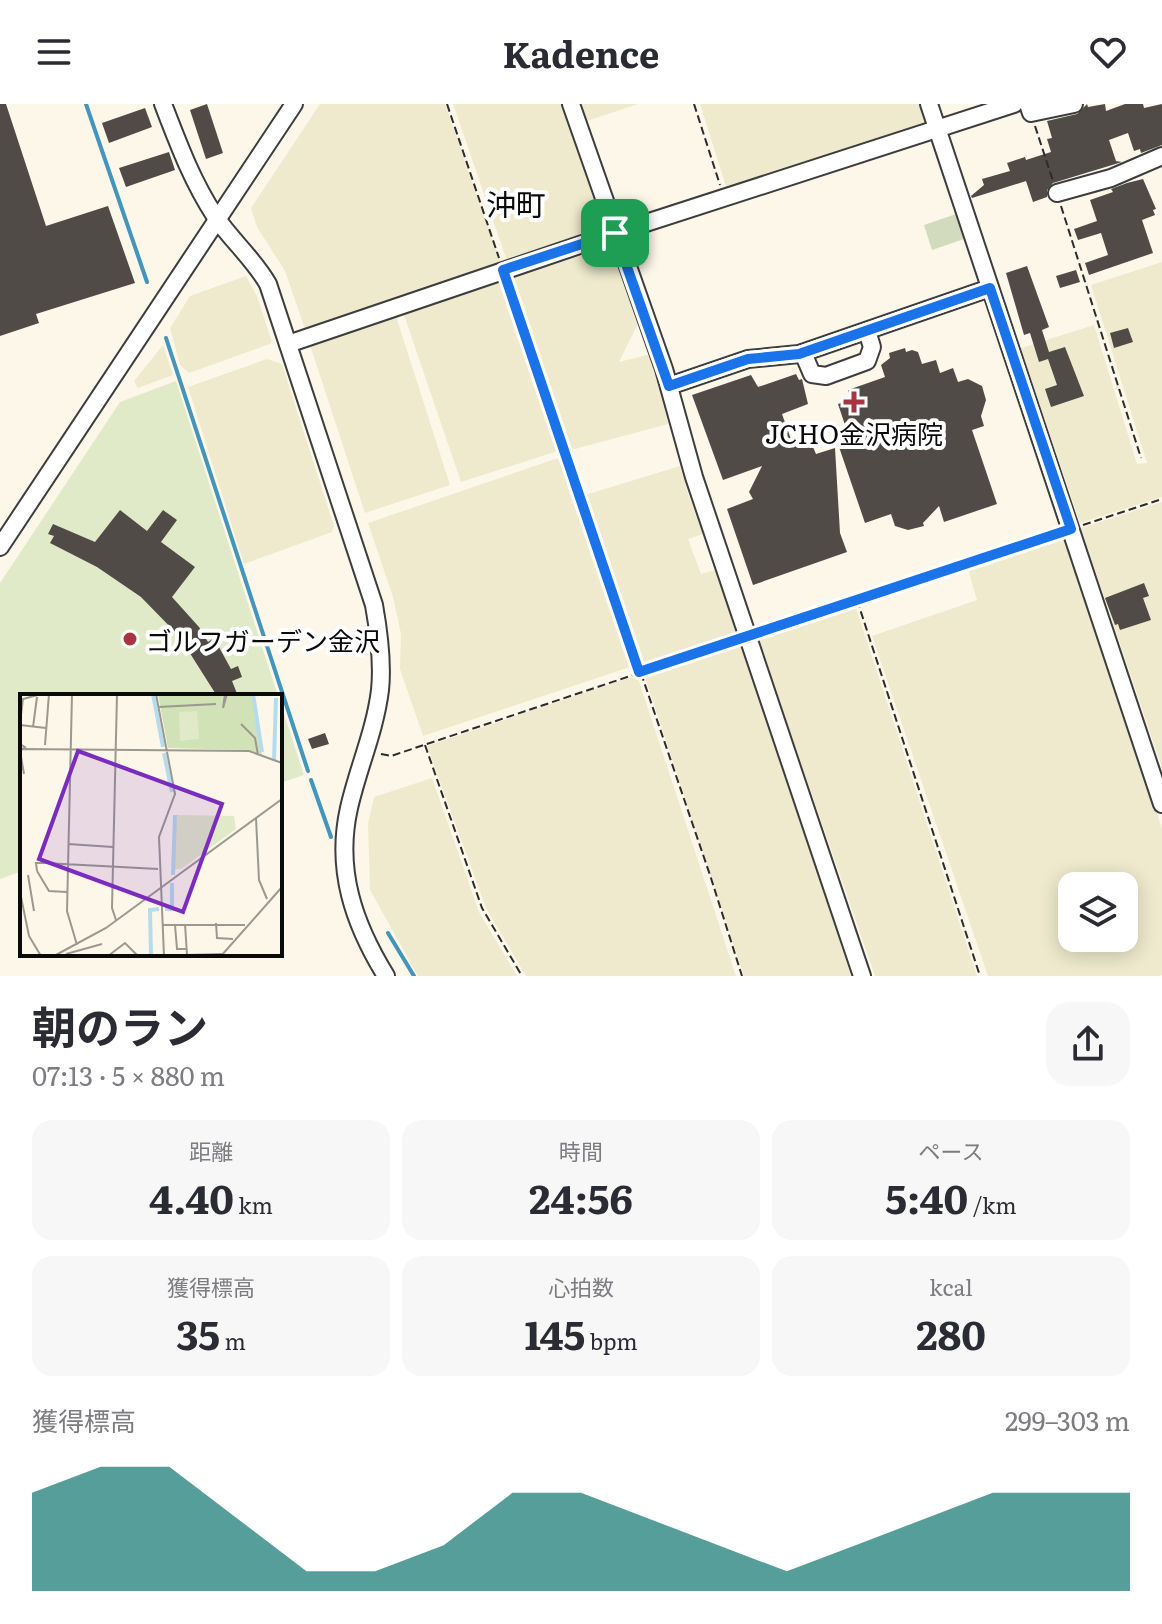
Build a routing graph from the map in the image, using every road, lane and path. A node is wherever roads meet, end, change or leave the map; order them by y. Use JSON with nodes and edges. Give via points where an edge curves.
{"nodes":[{"id":1,"x":163,"y":104,"type":"edge"},
{"id":2,"x":294,"y":104,"type":"edge"},
{"id":3,"x":447,"y":104,"type":"edge"},
{"id":4,"x":571,"y":104,"type":"edge"},
{"id":5,"x":694,"y":104,"type":"edge"},
{"id":6,"x":929,"y":104,"type":"edge"},
{"id":7,"x":1014,"y":104,"type":"edge"},
{"id":8,"x":1074,"y":104,"type":"edge"},
{"id":9,"x":1030,"y":108,"type":"edge"},
{"id":10,"x":937,"y":127,"type":"junction"},
{"id":11,"x":1162,"y":156,"type":"edge"},
{"id":12,"x":1057,"y":193,"type":"junction"},
{"id":13,"x":724,"y":198,"type":"junction"},
{"id":14,"x":217,"y":219,"type":"junction"},
{"id":15,"x":615,"y":233,"type":"junction"},
{"id":16,"x":503,"y":270,"type":"junction"},
{"id":17,"x":990,"y":288,"type":"junction"},
{"id":18,"x":867,"y":331,"type":"junction"},
{"id":19,"x":288,"y":344,"type":"junction"},
{"id":20,"x":803,"y":353,"type":"junction"},
{"id":21,"x":669,"y":386,"type":"junction"},
{"id":22,"x":1141,"y":458,"type":"dead end"},
{"id":23,"x":1162,"y":499,"type":"edge"},
{"id":24,"x":1071,"y":529,"type":"junction"},
{"id":25,"x":0,"y":547,"type":"edge"},
{"id":26,"x":857,"y":599,"type":"junction"},
{"id":27,"x":748,"y":636,"type":"junction"},
{"id":28,"x":639,"y":672,"type":"junction"},
{"id":29,"x":425,"y":744,"type":"junction"},
{"id":30,"x":367,"y":752,"type":"junction"},
{"id":31,"x":1162,"y":804,"type":"edge"},
{"id":32,"x":386,"y":976,"type":"edge"},
{"id":33,"x":522,"y":976,"type":"edge"},
{"id":34,"x":742,"y":976,"type":"edge"},
{"id":35,"x":862,"y":976,"type":"edge"},
{"id":36,"x":980,"y":976,"type":"edge"}],
"edges":[{"from":1,"to":14,"type":"street","via":[[196,186]]},
{"from":2,"to":14,"type":"street"},
{"from":3,"to":16,"type":"path"},
{"from":4,"to":15,"type":"street"},
{"from":5,"to":13,"type":"path"},
{"from":6,"to":10,"type":"street"},
{"from":7,"to":10,"type":"street"},
{"from":8,"to":9,"type":"street"},
{"from":9,"to":12,"type":"path"},
{"from":10,"to":13,"type":"street"},
{"from":10,"to":17,"type":"street"},
{"from":11,"to":12,"type":"street"},
{"from":12,"to":22,"type":"path"},
{"from":13,"to":15,"type":"street"},
{"from":14,"to":19,"type":"street","via":[[263,275]]},
{"from":14,"to":25,"type":"street"},
{"from":15,"to":16,"type":"street"},
{"from":15,"to":21,"type":"street"},
{"from":16,"to":19,"type":"street"},
{"from":16,"to":28,"type":"path"},
{"from":17,"to":18,"type":"street"},
{"from":17,"to":24,"type":"street"},
{"from":18,"to":20,"type":"street"},
{"from":18,"to":20,"type":"street","via":[[872,347],[867,361],[826,376],[812,374]]},
{"from":19,"to":30,"type":"street","via":[[374,605],[381,688]]},
{"from":20,"to":21,"type":"street","via":[[748,359]]},
{"from":21,"to":27,"type":"street"},
{"from":23,"to":24,"type":"path"},
{"from":24,"to":26,"type":"path"},
{"from":24,"to":31,"type":"street"},
{"from":26,"to":27,"type":"path"},
{"from":26,"to":36,"type":"path"},
{"from":27,"to":28,"type":"path"},
{"from":27,"to":35,"type":"street"},
{"from":28,"to":29,"type":"path"},
{"from":28,"to":34,"type":"path"},
{"from":29,"to":30,"type":"path","via":[[391,756]]},
{"from":29,"to":33,"type":"path","via":[[482,908]]},
{"from":30,"to":32,"type":"street","via":[[349,807],[346,873],[358,926]]}]}
